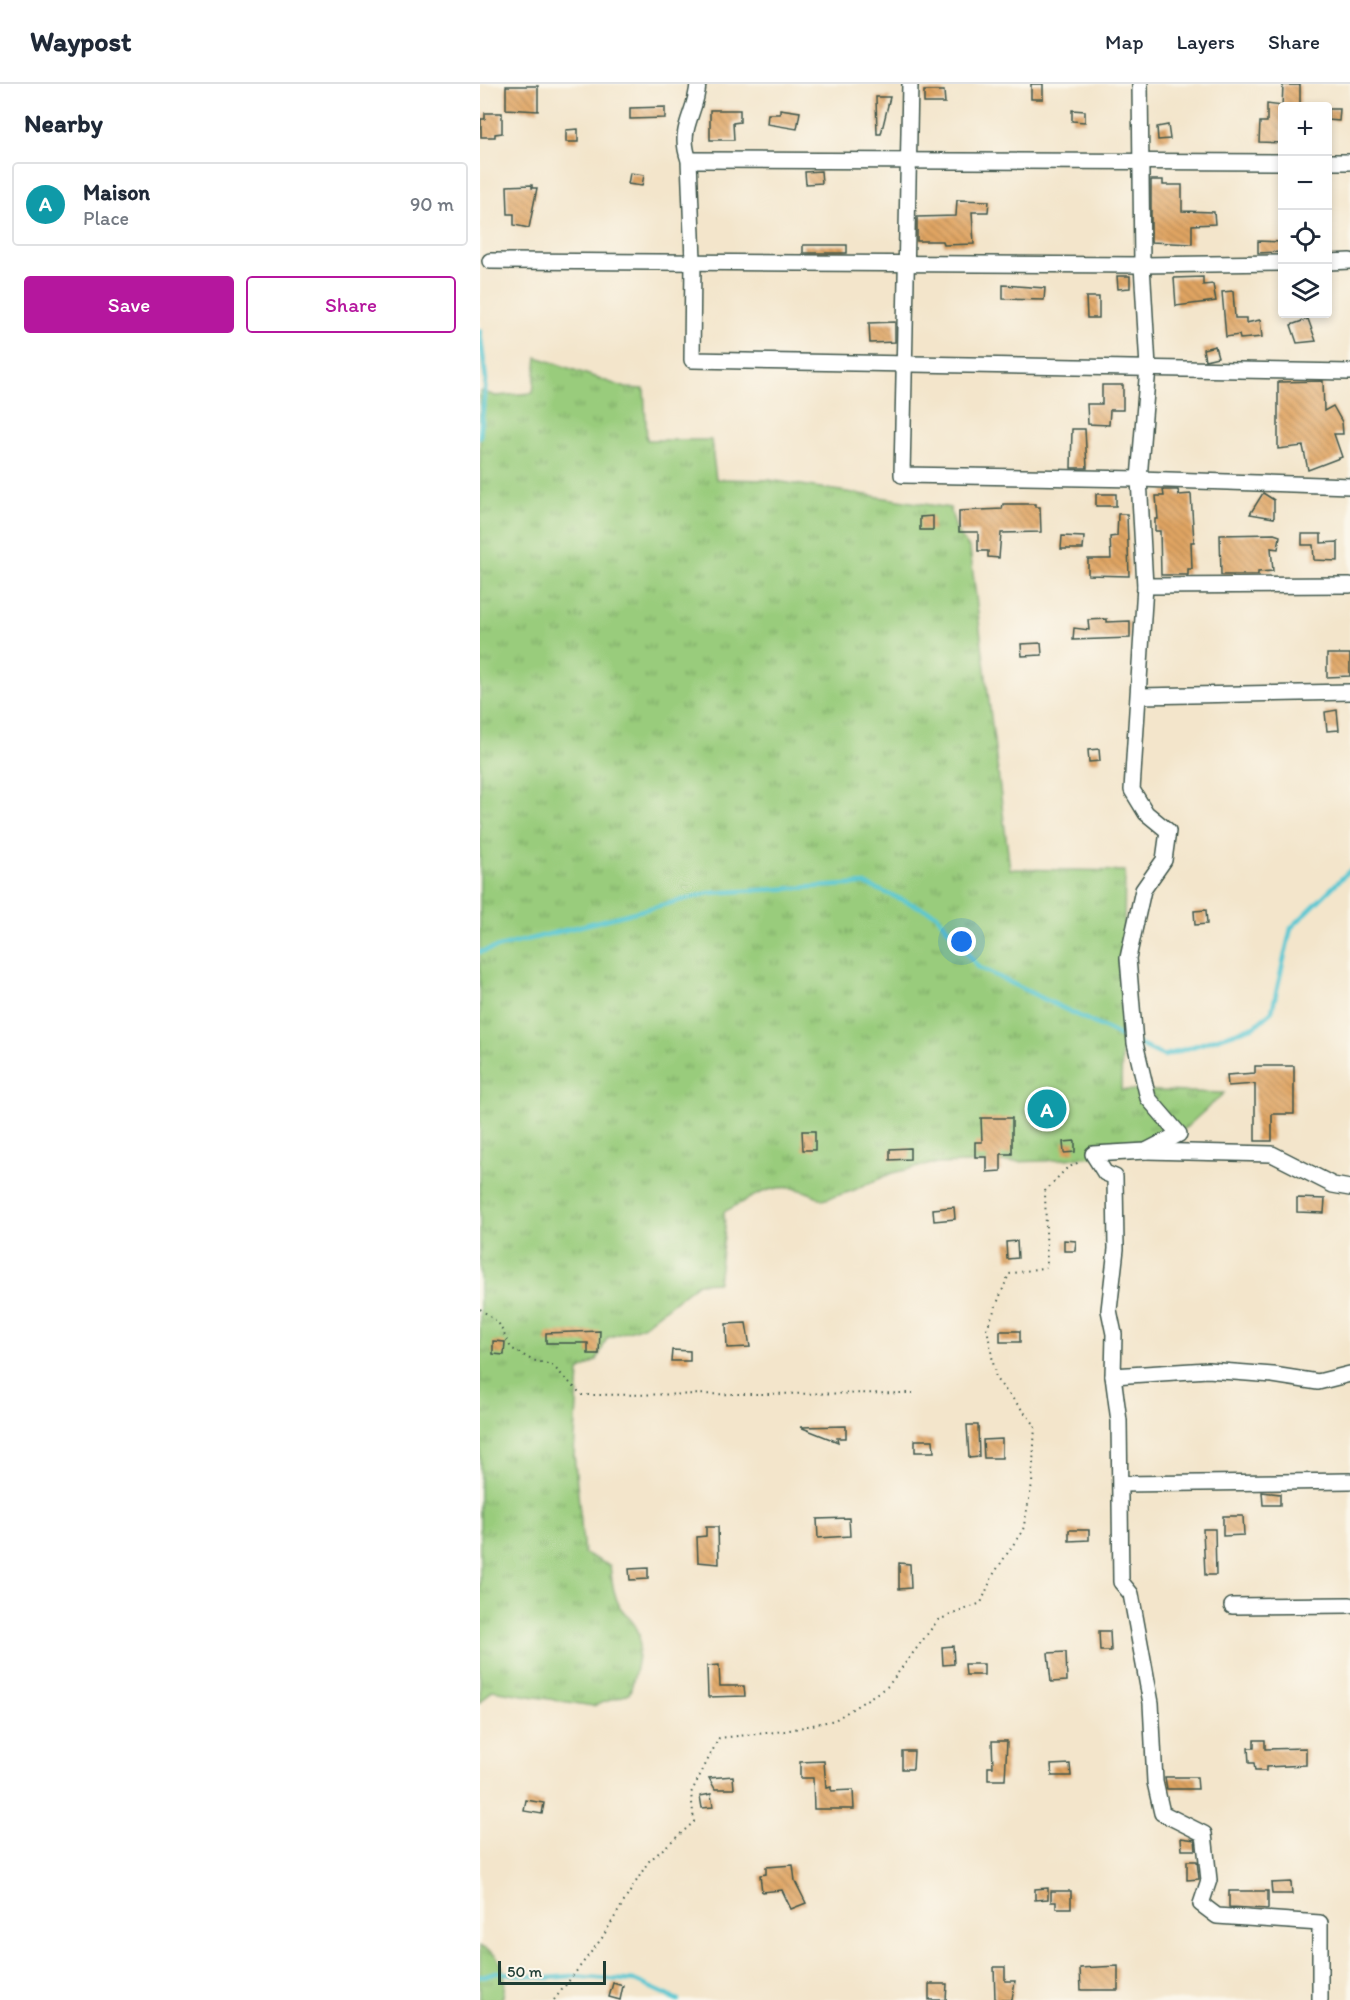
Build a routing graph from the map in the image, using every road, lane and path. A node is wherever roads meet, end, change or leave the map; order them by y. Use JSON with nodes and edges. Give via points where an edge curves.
{"nodes":[{"id":1,"x":698,"y":84,"type":"edge"},
{"id":2,"x":910,"y":84,"type":"edge"},
{"id":3,"x":1140,"y":84,"type":"edge"},
{"id":4,"x":909,"y":159,"type":"junction"},
{"id":5,"x":689,"y":160,"type":"junction"},
{"id":6,"x":1140,"y":161,"type":"junction"},
{"id":7,"x":1278,"y":162,"type":"edge"},
{"id":8,"x":1332,"y":162,"type":"edge"},
{"id":9,"x":1350,"y":162,"type":"edge"},
{"id":10,"x":693,"y":260,"type":"junction"},
{"id":11,"x":490,"y":261,"type":"dead end"},
{"id":12,"x":1350,"y":261,"type":"edge"},
{"id":13,"x":1332,"y":262,"type":"edge"},
{"id":14,"x":907,"y":263,"type":"junction"},
{"id":15,"x":1278,"y":263,"type":"edge"},
{"id":16,"x":1142,"y":266,"type":"junction"},
{"id":17,"x":904,"y":365,"type":"junction"},
{"id":18,"x":1148,"y":367,"type":"junction"},
{"id":19,"x":1350,"y":372,"type":"edge"},
{"id":20,"x":1139,"y":479,"type":"junction"},
{"id":21,"x":1350,"y":486,"type":"edge"},
{"id":22,"x":1350,"y":585,"type":"edge"},
{"id":23,"x":1145,"y":586,"type":"junction"},
{"id":24,"x":1350,"y":692,"type":"edge"},
{"id":25,"x":1140,"y":696,"type":"junction"},
{"id":26,"x":1146,"y":1151,"type":"junction"},
{"id":27,"x":1093,"y":1154,"type":"junction"},
{"id":28,"x":1350,"y":1188,"type":"edge"},
{"id":29,"x":480,"y":1309,"type":"edge"},
{"id":30,"x":1350,"y":1374,"type":"edge"},
{"id":31,"x":1113,"y":1376,"type":"junction"},
{"id":32,"x":917,"y":1393,"type":"dead end"},
{"id":33,"x":1350,"y":1481,"type":"edge"},
{"id":34,"x":1121,"y":1484,"type":"junction"},
{"id":35,"x":1350,"y":1605,"type":"edge"},
{"id":36,"x":1232,"y":1606,"type":"dead end"},
{"id":37,"x":554,"y":2000,"type":"edge"},
{"id":38,"x":1320,"y":2000,"type":"edge"}],
"edges":[{"from":1,"to":5,"type":"street","via":[[697,101],[684,129]]},
{"from":2,"to":4,"type":"street"},
{"from":3,"to":6,"type":"street"},
{"from":4,"to":5,"type":"street"},
{"from":4,"to":6,"type":"street"},
{"from":4,"to":14,"type":"street"},
{"from":5,"to":10,"type":"street"},
{"from":6,"to":7,"type":"street"},
{"from":6,"to":16,"type":"street"},
{"from":8,"to":9,"type":"street"},
{"from":10,"to":11,"type":"street"},
{"from":10,"to":14,"type":"street"},
{"from":10,"to":17,"type":"street","via":[[692,360]]},
{"from":12,"to":13,"type":"street"},
{"from":14,"to":16,"type":"street"},
{"from":14,"to":17,"type":"street"},
{"from":15,"to":16,"type":"street"},
{"from":16,"to":18,"type":"street"},
{"from":17,"to":18,"type":"street"},
{"from":17,"to":20,"type":"street","via":[[902,475]]},
{"from":18,"to":19,"type":"street"},
{"from":18,"to":20,"type":"street"},
{"from":20,"to":21,"type":"street"},
{"from":20,"to":23,"type":"street"},
{"from":22,"to":23,"type":"street"},
{"from":23,"to":25,"type":"street"},
{"from":24,"to":25,"type":"street"},
{"from":25,"to":26,"type":"street","via":[[1132,789],[1146,813],[1168,831],[1164,860],[1143,890],[1128,958],[1132,1015],[1148,1098],[1179,1134]]},
{"from":26,"to":27,"type":"street"},
{"from":26,"to":28,"type":"street","via":[[1272,1154],[1334,1185]]},
{"from":27,"to":31,"type":"street","via":[[1105,1173],[1115,1177],[1116,1249],[1109,1310],[1114,1334]]},
{"from":27,"to":37,"type":"path","via":[[1066,1169],[1045,1191],[1047,1267],[1009,1274],[987,1328],[996,1379],[1035,1425],[1032,1484],[1023,1530],[993,1575],[981,1603],[938,1620],[888,1686],[835,1720],[785,1731],[719,1738],[691,1793],[694,1822],[648,1862],[602,1938]]},
{"from":29,"to":32,"type":"path","via":[[498,1322],[511,1348],[532,1360],[552,1365],[582,1395]]},
{"from":30,"to":31,"type":"street","via":[[1318,1382],[1208,1371]]},
{"from":31,"to":34,"type":"street"},
{"from":33,"to":34,"type":"street"},
{"from":34,"to":38,"type":"street","via":[[1121,1582],[1131,1594],[1151,1703],[1155,1782],[1162,1813],[1204,1834],[1209,1880],[1202,1904],[1217,1916],[1320,1923]]},
{"from":35,"to":36,"type":"street"}]}
